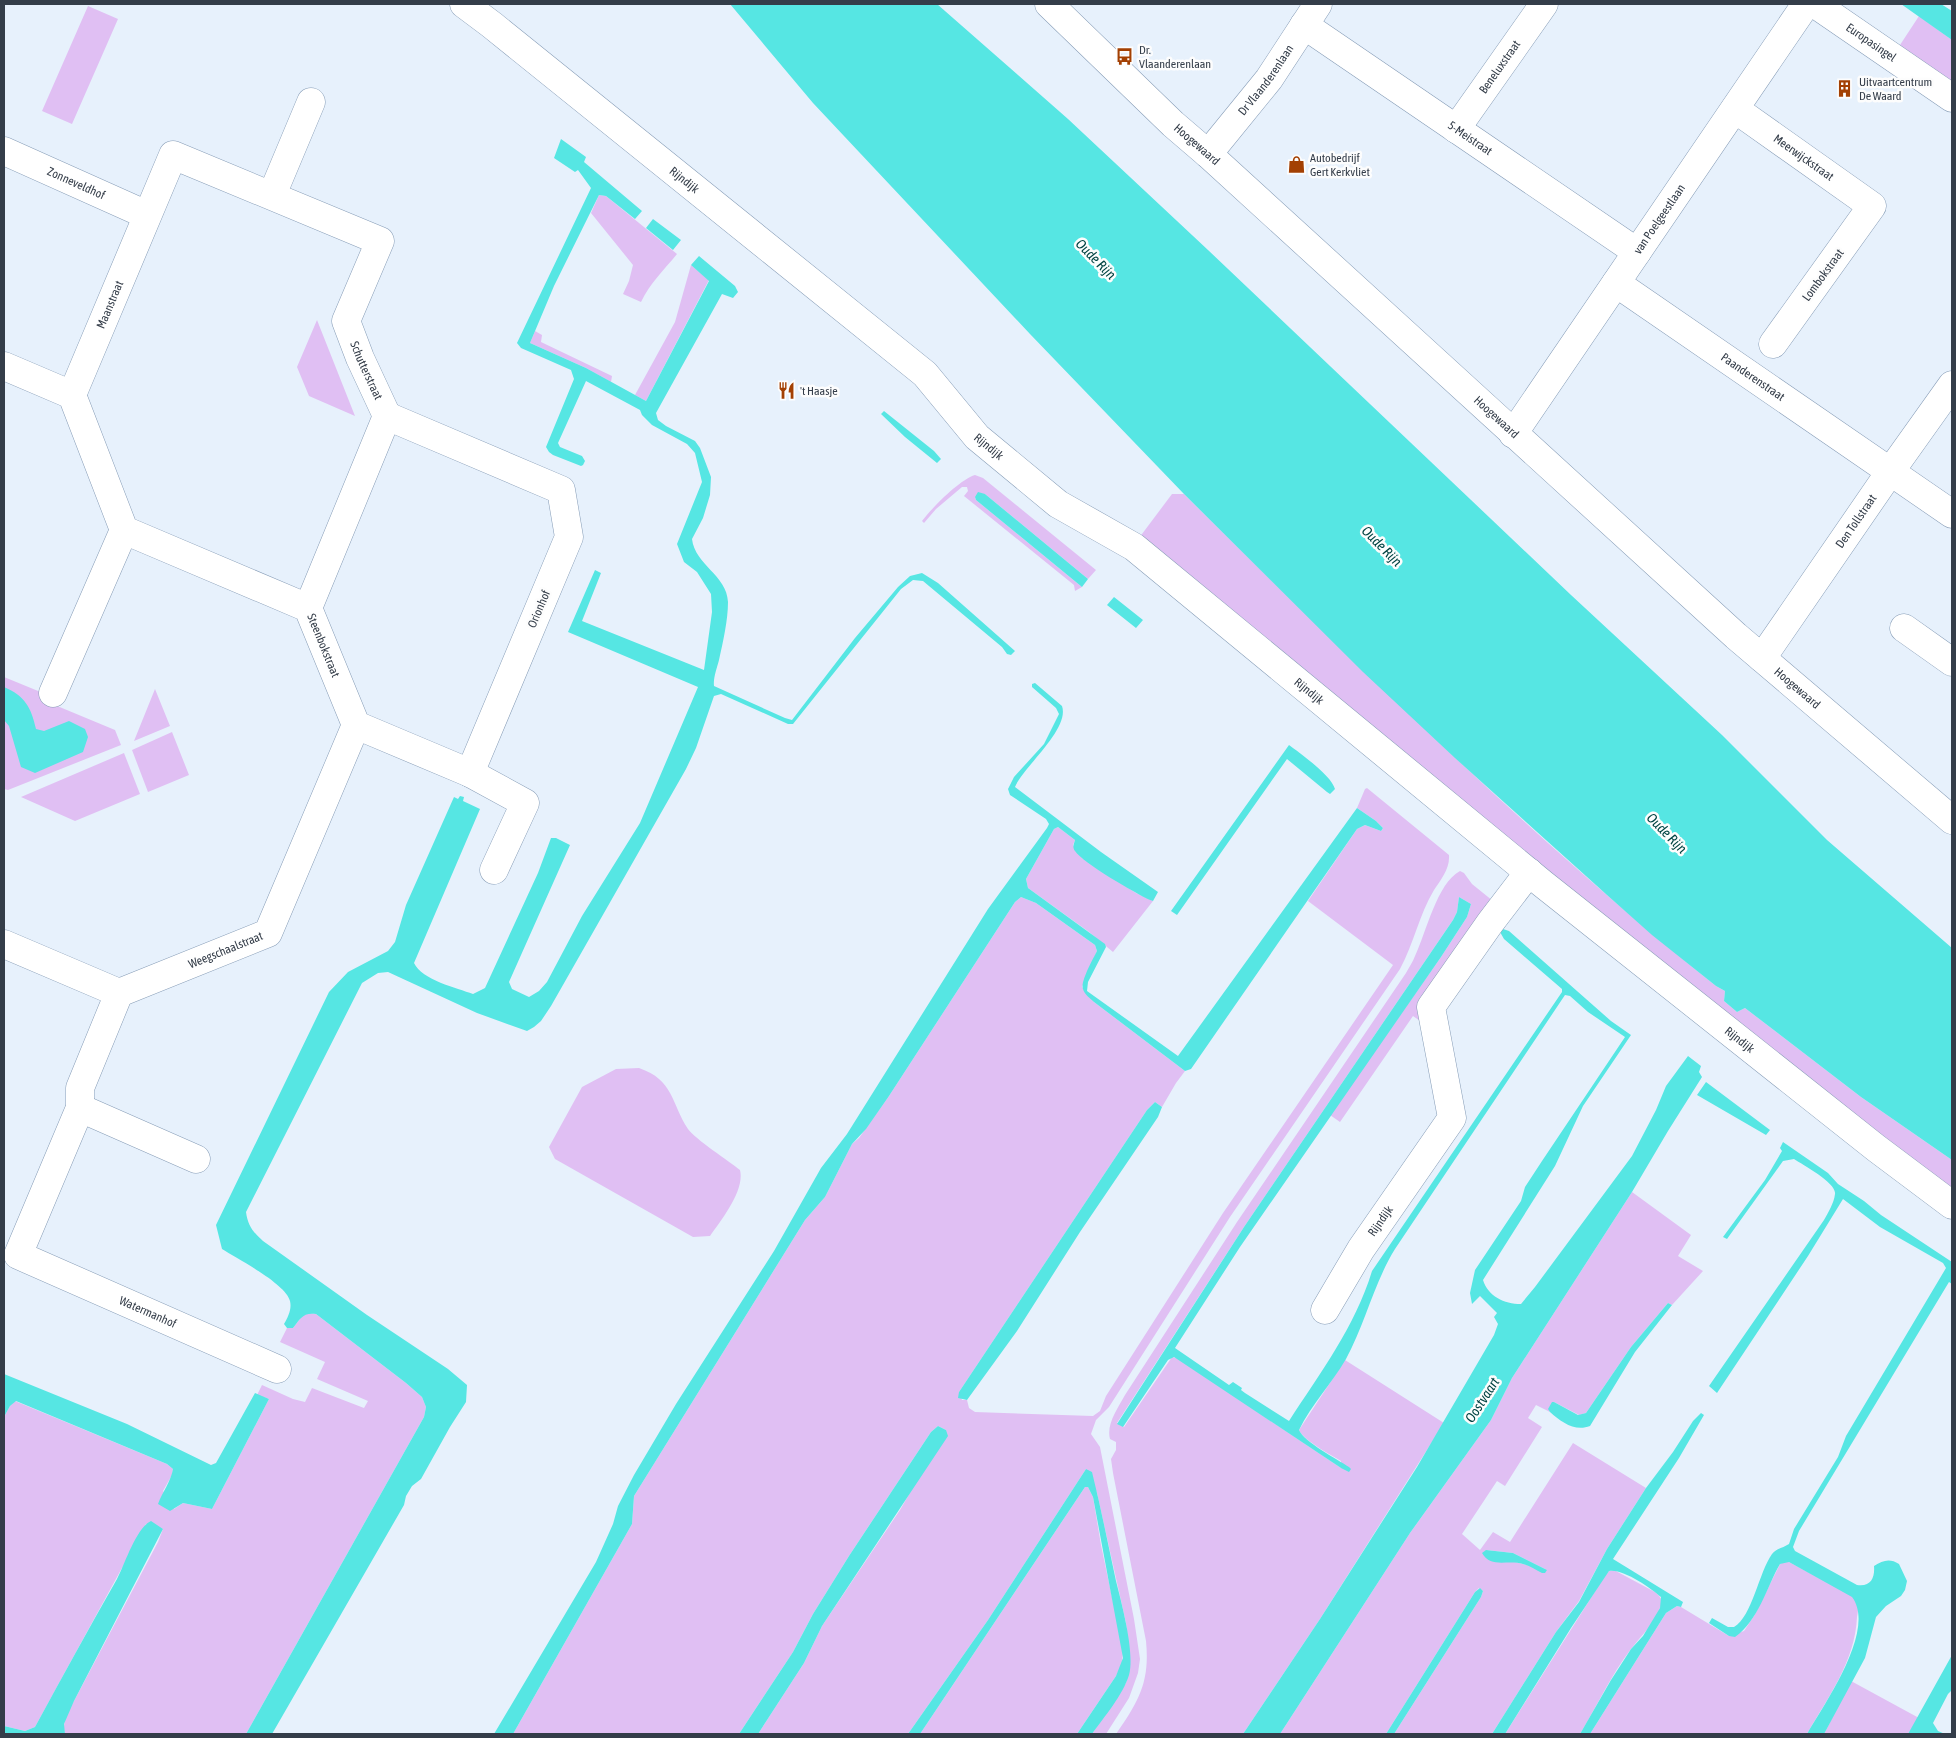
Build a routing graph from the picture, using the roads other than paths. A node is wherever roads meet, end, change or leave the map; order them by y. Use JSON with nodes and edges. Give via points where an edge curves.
{"nodes":[{"id":1,"x":464,"y":4,"type":"edge"},
{"id":2,"x":1049,"y":4,"type":"edge"},
{"id":3,"x":1544,"y":4,"type":"edge"},
{"id":4,"x":1806,"y":4,"type":"edge"},
{"id":5,"x":1815,"y":4,"type":"edge"},
{"id":6,"x":1311,"y":14,"type":"edge"},
{"id":7,"x":1952,"y":98,"type":"edge"},
{"id":8,"x":311,"y":102,"type":"dead end"},
{"id":9,"x":1735,"y":109,"type":"junction"},
{"id":10,"x":1456,"y":129,"type":"junction"},
{"id":11,"x":4,"y":151,"type":"edge"},
{"id":12,"x":1208,"y":154,"type":"junction"},
{"id":13,"x":272,"y":196,"type":"junction"},
{"id":14,"x":1872,"y":206,"type":"joint"},
{"id":15,"x":147,"y":215,"type":"junction"},
{"id":16,"x":1637,"y":252,"type":"junction"},
{"id":17,"x":1616,"y":283,"type":"junction"},
{"id":18,"x":1773,"y":344,"type":"dead end"},
{"id":19,"x":4,"y":366,"type":"edge"},
{"id":20,"x":1952,"y":385,"type":"edge"},
{"id":21,"x":72,"y":394,"type":"junction"},
{"id":22,"x":387,"y":416,"type":"junction"},
{"id":23,"x":1513,"y":434,"type":"junction"},
{"id":24,"x":1890,"y":472,"type":"junction"},
{"id":25,"x":1952,"y":514,"type":"edge"},
{"id":26,"x":124,"y":530,"type":"junction"},
{"id":27,"x":308,"y":608,"type":"junction"},
{"id":28,"x":1904,"y":628,"type":"dead end"},
{"id":29,"x":1762,"y":658,"type":"junction"},
{"id":30,"x":1952,"y":662,"type":"edge"},
{"id":31,"x":53,"y":693,"type":"dead end"},
{"id":32,"x":356,"y":725,"type":"junction"},
{"id":33,"x":470,"y":773,"type":"junction"},
{"id":34,"x":1952,"y":820,"type":"edge"},
{"id":35,"x":494,"y":870,"type":"dead end"},
{"id":36,"x":1528,"y":872,"type":"junction"},
{"id":37,"x":4,"y":944,"type":"edge"},
{"id":38,"x":119,"y":993,"type":"junction"},
{"id":39,"x":80,"y":1108,"type":"junction"},
{"id":40,"x":196,"y":1159,"type":"dead end"},
{"id":41,"x":1952,"y":1205,"type":"edge"},
{"id":42,"x":11,"y":1252,"type":"edge"},
{"id":43,"x":1324,"y":1310,"type":"dead end"},
{"id":44,"x":277,"y":1369,"type":"dead end"}],
"edges":[{"from":1,"to":36,"type":"street","name":"Rijndijk","via":[[925,374],[977,437],[1058,504],[1134,547]]},
{"from":2,"to":12,"type":"street","name":"Hoogewaard"},
{"from":3,"to":10,"type":"street","name":"Beneluxstraat"},
{"from":4,"to":9,"type":"street","name":"van Poelgeestlaan"},
{"from":5,"to":7,"type":"street","name":"Europasingel"},
{"from":6,"to":10,"type":"street","name":"5-Meistraat","via":[[1384,78]]},
{"from":6,"to":12,"type":"street","name":"Dr Vlaanderenlaan","via":[[1269,79]]},
{"from":8,"to":13,"type":"street"},
{"from":9,"to":14,"type":"street","name":"Meerwijckstraat"},
{"from":9,"to":16,"type":"street","name":"van Poelgeestlaan"},
{"from":10,"to":16,"type":"street","name":"5-Meistraat"},
{"from":11,"to":15,"type":"street","name":"Zonneveldhof"},
{"from":12,"to":23,"type":"street","name":"Hoogewaard"},
{"from":13,"to":15,"type":"street","name":"Schutterstraat","via":[[173,154]]},
{"from":13,"to":22,"type":"street","name":"Schutterstraat","via":[[380,241],[346,321]]},
{"from":14,"to":18,"type":"street","name":"Lombokstraat"},
{"from":15,"to":21,"type":"street","name":"Maanstraat"},
{"from":16,"to":17,"type":"street","name":"van Poelgeestlaan"},
{"from":17,"to":23,"type":"street","name":"van Poelgeestlaan"},
{"from":17,"to":24,"type":"street","name":"Paanderenstraat"},
{"from":19,"to":21,"type":"street"},
{"from":20,"to":24,"type":"street","name":"Den Tollstraat"},
{"from":21,"to":26,"type":"street"},
{"from":22,"to":27,"type":"street"},
{"from":22,"to":33,"type":"street","name":"Orionhof","via":[[561,490],[569,537]]},
{"from":23,"to":29,"type":"street","name":"Hoogewaard"},
{"from":24,"to":25,"type":"street","name":"Paanderenstraat"},
{"from":24,"to":29,"type":"street","name":"Den Tollstraat"},
{"from":26,"to":27,"type":"street","name":"Steenbokstraat"},
{"from":26,"to":31,"type":"street"},
{"from":27,"to":32,"type":"street","name":"Steenbokstraat"},
{"from":28,"to":30,"type":"street"},
{"from":29,"to":34,"type":"street","name":"Hoogewaard"},
{"from":32,"to":33,"type":"street"},
{"from":32,"to":38,"type":"street","name":"Weegschaalstraat","via":[[268,933]]},
{"from":33,"to":35,"type":"street","via":[[525,803]]},
{"from":36,"to":41,"type":"street","name":"Rijndijk"},
{"from":36,"to":43,"type":"street","name":"Rijndijk","via":[[1431,1006],[1452,1118],[1361,1249]]},
{"from":37,"to":38,"type":"street"},
{"from":38,"to":39,"type":"street","name":"Watermanhof","via":[[80,1088]]},
{"from":39,"to":40,"type":"street"},
{"from":39,"to":42,"type":"street","name":"Watermanhof"},
{"from":42,"to":44,"type":"street","name":"Watermanhof"}]}
